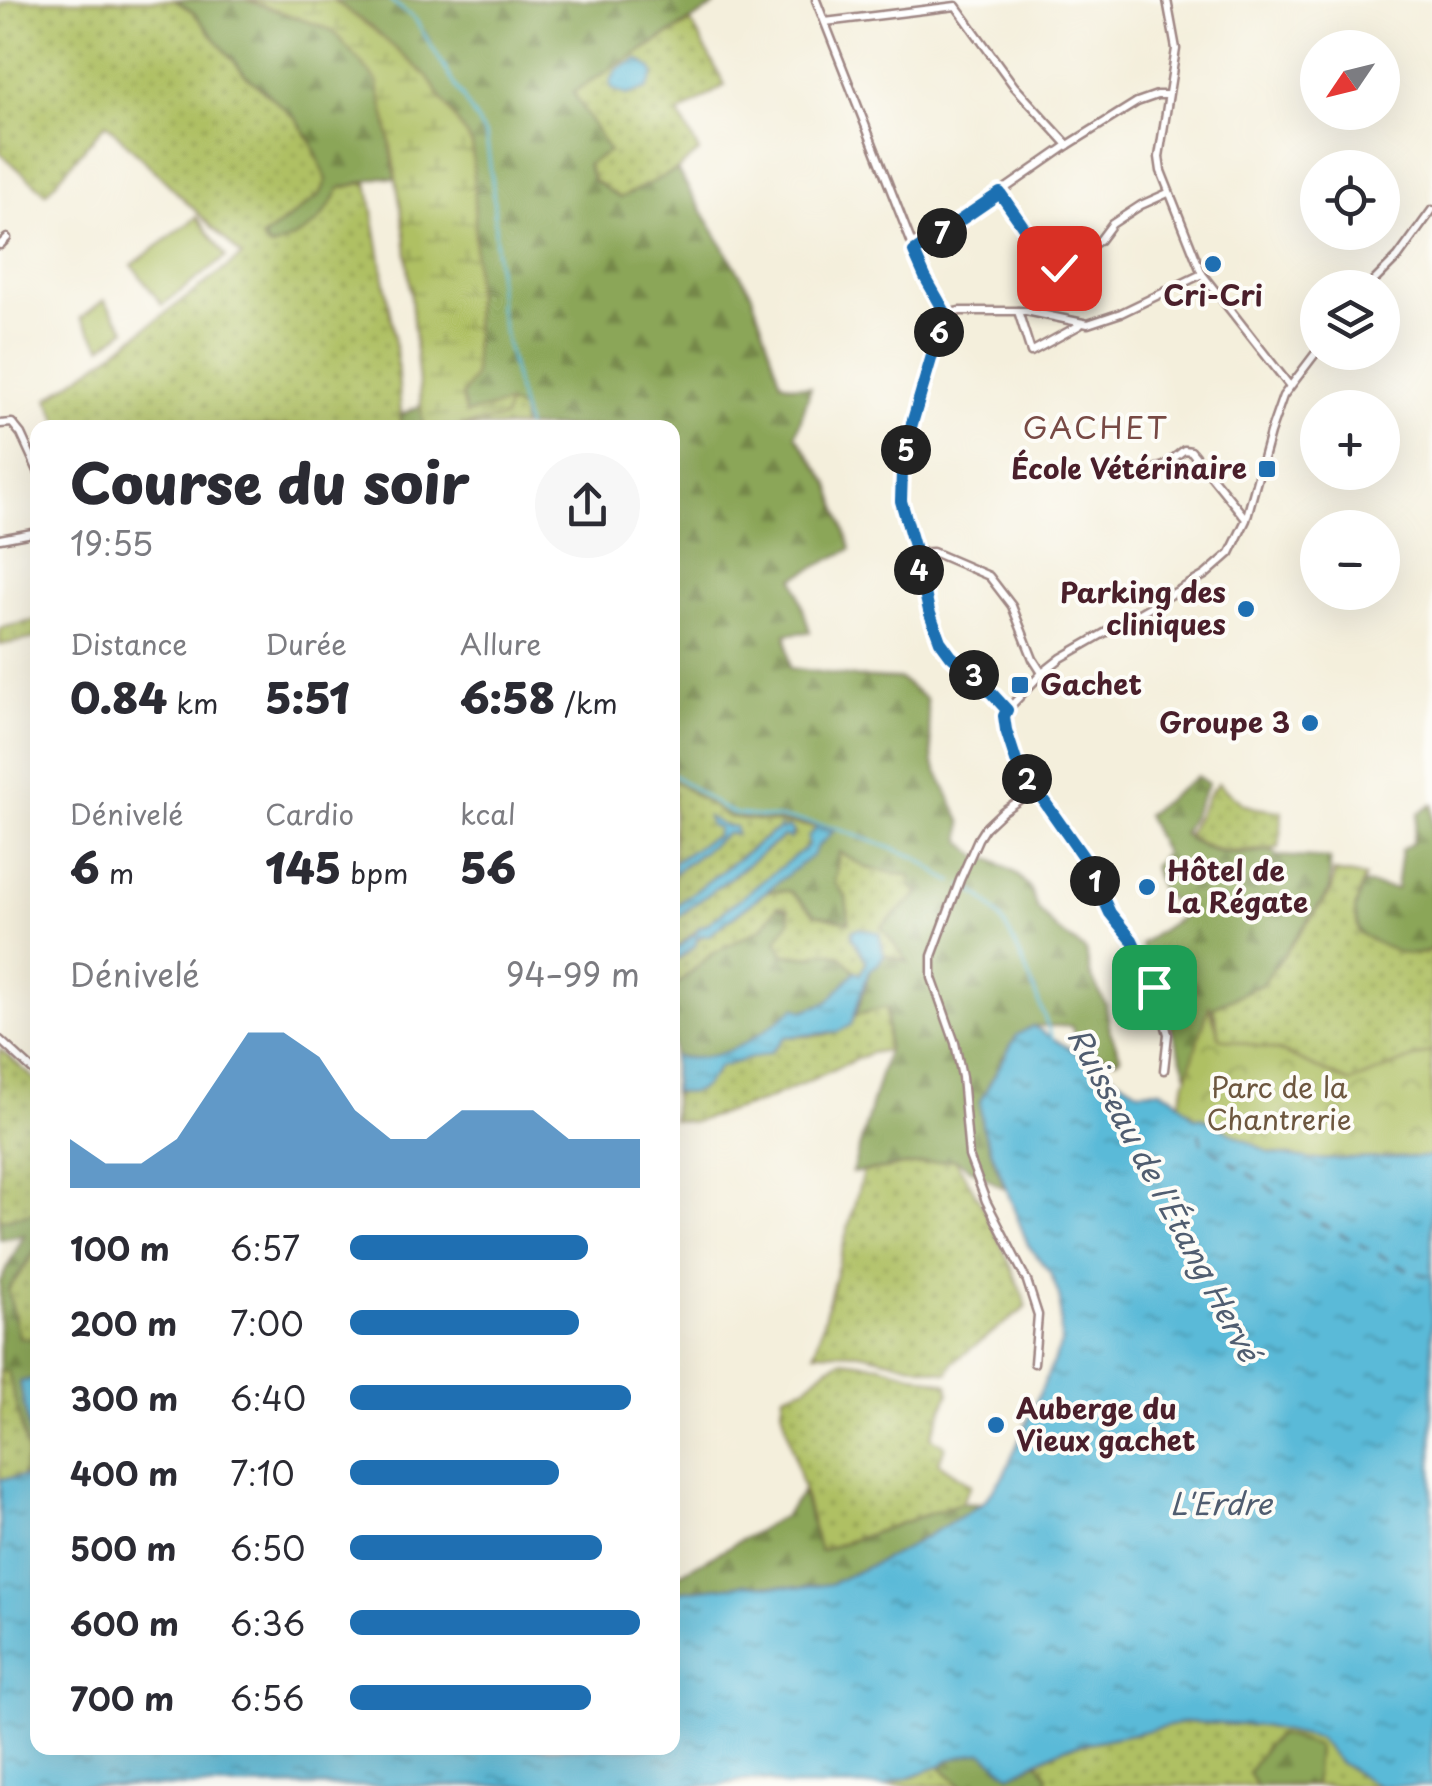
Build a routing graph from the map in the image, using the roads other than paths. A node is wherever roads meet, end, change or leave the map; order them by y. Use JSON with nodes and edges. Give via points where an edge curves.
{"nodes":[{"id":1,"x":816,"y":0,"type":"edge"},
{"id":2,"x":1167,"y":0,"type":"edge"},
{"id":3,"x":826,"y":22,"type":"junction"},
{"id":4,"x":1168,"y":95,"type":"junction"},
{"id":5,"x":1068,"y":145,"type":"junction"},
{"id":6,"x":1000,"y":193,"type":"junction"},
{"id":7,"x":1168,"y":193,"type":"junction"},
{"id":8,"x":1432,"y":210,"type":"edge"},
{"id":9,"x":7,"y":238,"type":"dead end"},
{"id":10,"x":0,"y":245,"type":"edge"},
{"id":11,"x":914,"y":252,"type":"junction"},
{"id":12,"x":1385,"y":270,"type":"edge"},
{"id":13,"x":1202,"y":274,"type":"junction"},
{"id":14,"x":1018,"y":311,"type":"junction"},
{"id":15,"x":946,"y":314,"type":"junction"},
{"id":16,"x":1082,"y":324,"type":"junction"},
{"id":17,"x":1301,"y":370,"type":"edge"},
{"id":18,"x":1289,"y":385,"type":"junction"},
{"id":19,"x":0,"y":424,"type":"edge"},
{"id":20,"x":30,"y":454,"type":"edge"},
{"id":21,"x":1157,"y":468,"type":"dead end"},
{"id":22,"x":1246,"y":520,"type":"junction"},
{"id":23,"x":30,"y":533,"type":"edge"},
{"id":24,"x":0,"y":539,"type":"edge"},
{"id":25,"x":916,"y":553,"type":"junction"},
{"id":26,"x":1042,"y":673,"type":"junction"},
{"id":27,"x":1007,"y":710,"type":"junction"},
{"id":28,"x":1034,"y":789,"type":"junction"},
{"id":29,"x":0,"y":1040,"type":"edge"},
{"id":30,"x":30,"y":1067,"type":"edge"},
{"id":31,"x":1164,"y":1070,"type":"dead end"},
{"id":32,"x":1034,"y":1363,"type":"dead end"}],
"edges":[{"from":1,"to":3,"type":"street"},
{"from":2,"to":4,"type":"street","via":[[1176,49]]},
{"from":3,"to":5,"type":"street","via":[[956,6],[1014,86]]},
{"from":3,"to":11,"type":"street"},
{"from":4,"to":5,"type":"street","via":[[1136,102]]},
{"from":4,"to":7,"type":"street","via":[[1159,158]]},
{"from":5,"to":6,"type":"street"},
{"from":6,"to":7,"type":"street","via":[[1047,261],[1059,268],[1141,204]]},
{"from":6,"to":11,"type":"street"},
{"from":7,"to":13,"type":"street"},
{"from":8,"to":12,"type":"street"},
{"from":9,"to":10,"type":"street"},
{"from":11,"to":15,"type":"street"},
{"from":13,"to":16,"type":"street"},
{"from":13,"to":18,"type":"street"},
{"from":14,"to":15,"type":"street"},
{"from":14,"to":16,"type":"street"},
{"from":14,"to":16,"type":"street","via":[[1032,352]]},
{"from":15,"to":25,"type":"street","via":[[902,472],[901,501]]},
{"from":17,"to":18,"type":"street"},
{"from":18,"to":22,"type":"street"},
{"from":19,"to":20,"type":"street","via":[[12,422]]},
{"from":21,"to":22,"type":"street","via":[[1191,451]]},
{"from":22,"to":26,"type":"street","via":[[1235,546],[1206,575]]},
{"from":23,"to":24,"type":"street"},
{"from":25,"to":26,"type":"street","via":[[933,552],[988,576],[1012,606]]},
{"from":25,"to":27,"type":"street","via":[[940,641]]},
{"from":26,"to":27,"type":"street"},
{"from":27,"to":28,"type":"street","via":[[1011,752]]},
{"from":28,"to":31,"type":"street","via":[[1086,861],[1154,987],[1168,1034]]},
{"from":28,"to":32,"type":"street","via":[[985,828],[932,956],[932,978],[956,1042],[969,1156],[1038,1315]]},
{"from":29,"to":30,"type":"street"}]}
